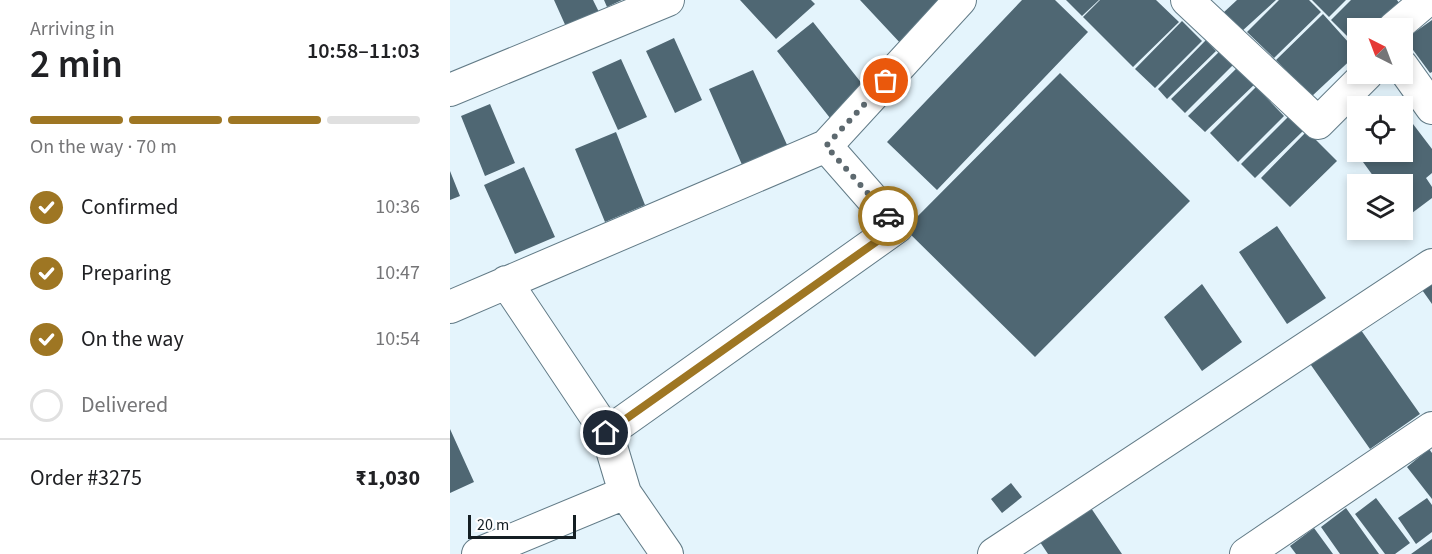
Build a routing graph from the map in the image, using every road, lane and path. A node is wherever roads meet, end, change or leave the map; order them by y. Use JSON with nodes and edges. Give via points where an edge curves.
{"nodes":[{"id":1,"x":668,"y":0,"type":"edge"},
{"id":2,"x":960,"y":0,"type":"edge"},
{"id":3,"x":1187,"y":0,"type":"edge"},
{"id":4,"x":1425,"y":1,"type":"edge"},
{"id":5,"x":1405,"y":18,"type":"edge"},
{"id":6,"x":1413,"y":81,"type":"edge"},
{"id":7,"x":1357,"y":84,"type":"edge"},
{"id":8,"x":450,"y":90,"type":"edge"},
{"id":9,"x":1432,"y":108,"type":"edge"},
{"id":10,"x":826,"y":146,"type":"junction"},
{"id":11,"x":1432,"y":265,"type":"edge"},
{"id":12,"x":506,"y":282,"type":"junction"},
{"id":13,"x":450,"y":307,"type":"edge"},
{"id":14,"x":1432,"y":428,"type":"edge"},
{"id":15,"x":606,"y":433,"type":"junction"},
{"id":16,"x":625,"y":493,"type":"junction"},
{"id":17,"x":478,"y":554,"type":"edge"},
{"id":18,"x":667,"y":554,"type":"edge"},
{"id":19,"x":994,"y":554,"type":"edge"},
{"id":20,"x":1246,"y":554,"type":"edge"}],
"edges":[{"from":1,"to":8,"type":"street"},
{"from":2,"to":10,"type":"street"},
{"from":3,"to":7,"type":"street","via":[[1318,123]]},
{"from":4,"to":5,"type":"street"},
{"from":6,"to":9,"type":"street"},
{"from":10,"to":12,"type":"street"},
{"from":10,"to":15,"type":"street","via":[[897,227]]},
{"from":11,"to":19,"type":"street"},
{"from":12,"to":13,"type":"street"},
{"from":12,"to":15,"type":"street"},
{"from":14,"to":20,"type":"street"},
{"from":15,"to":16,"type":"street"},
{"from":16,"to":17,"type":"street"},
{"from":16,"to":18,"type":"street"}]}
